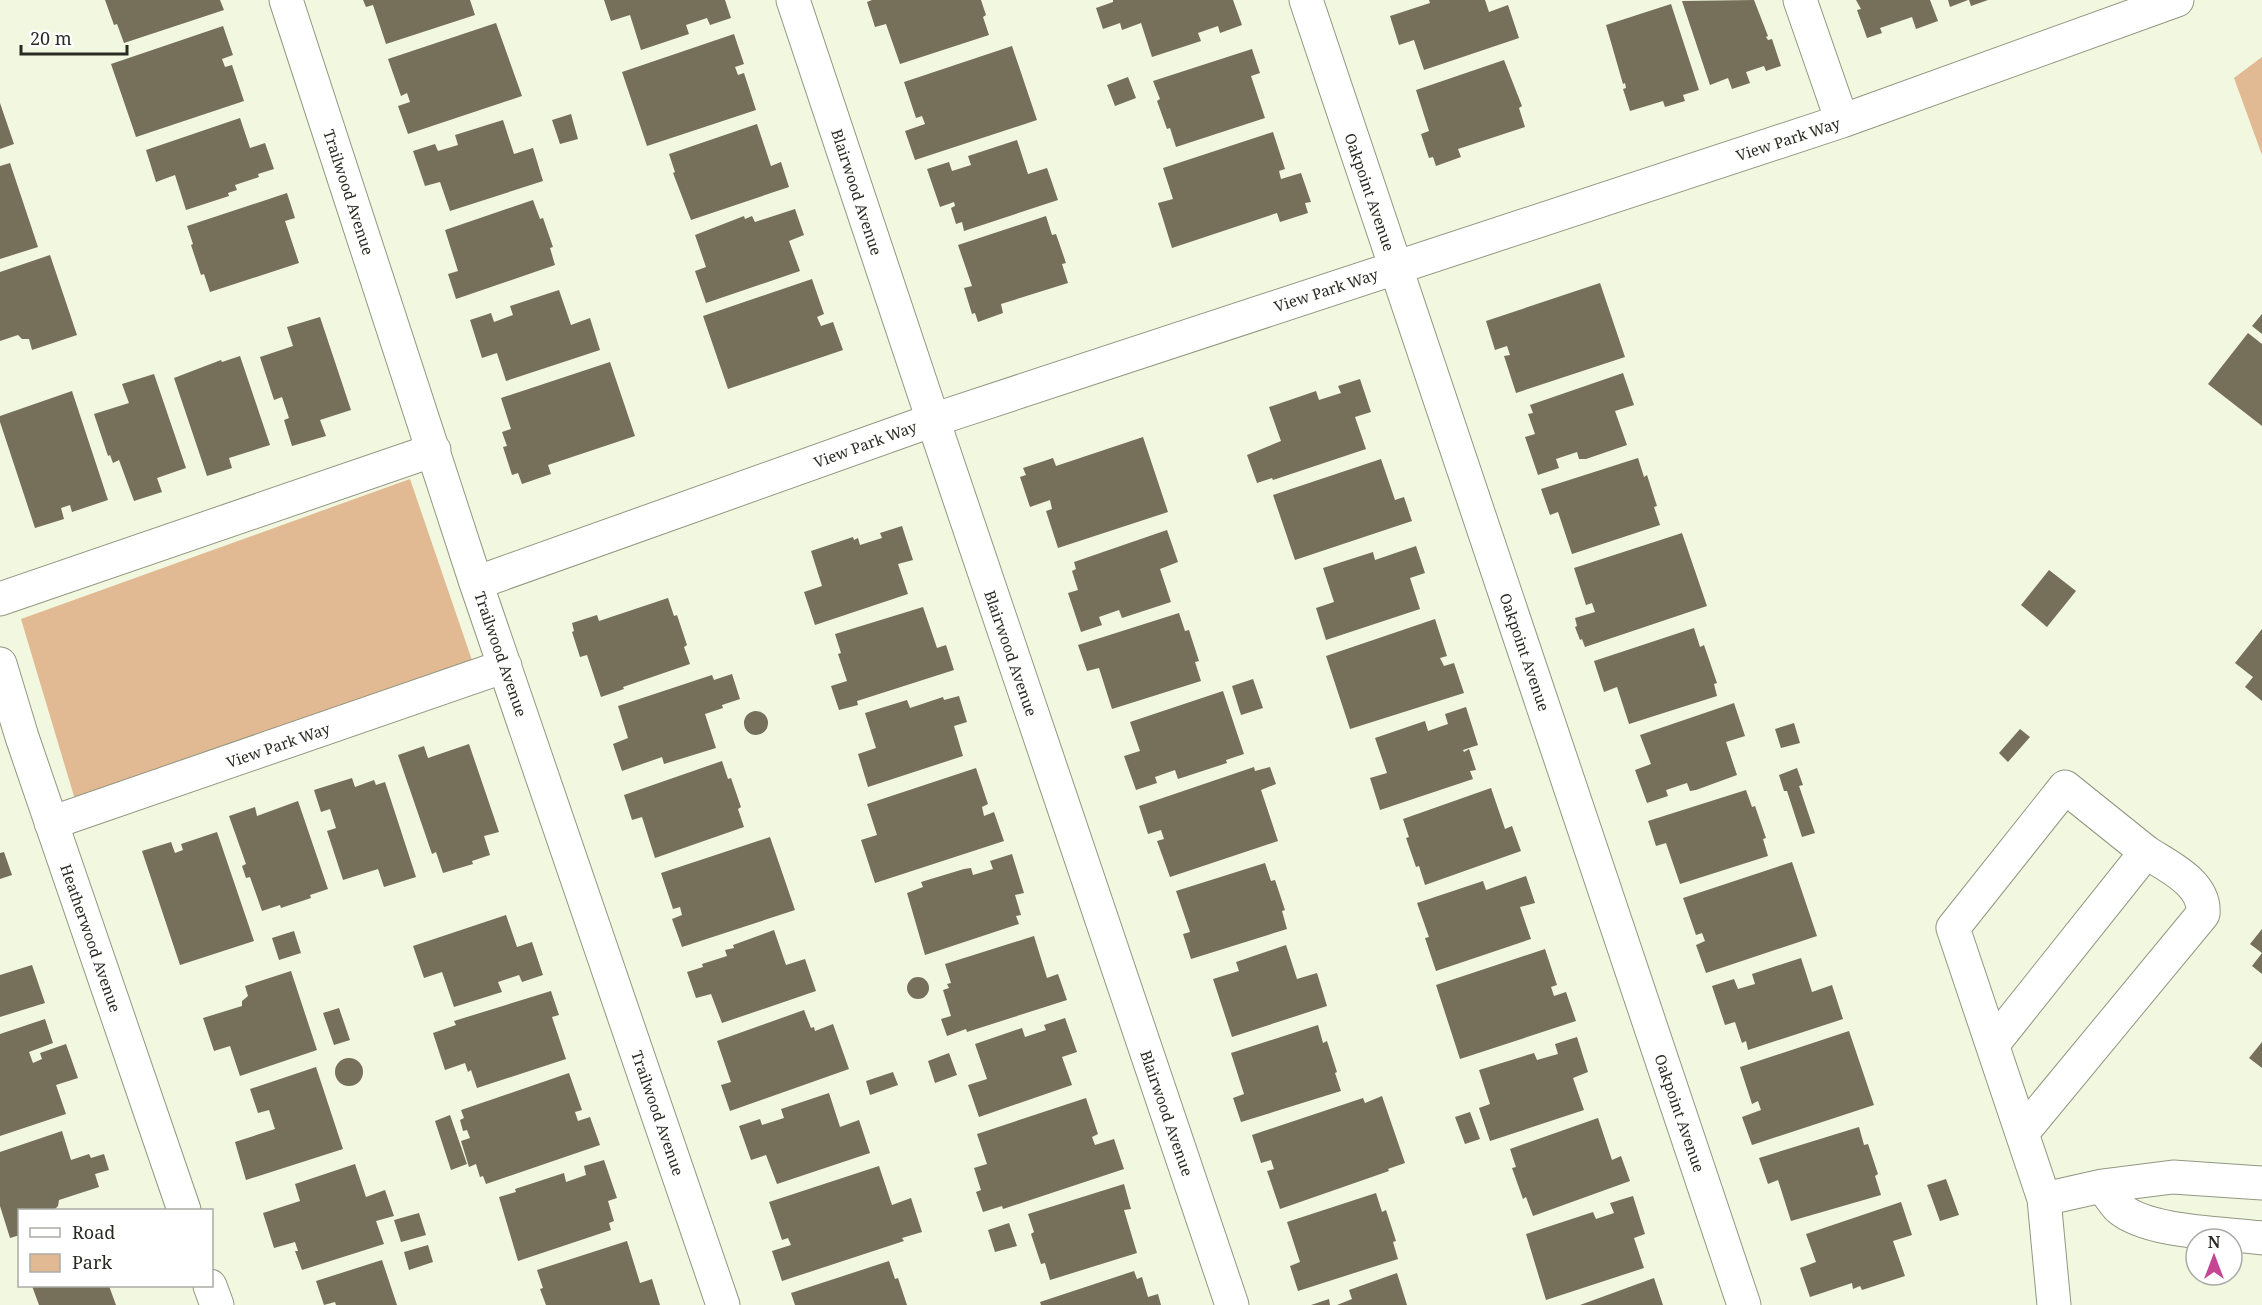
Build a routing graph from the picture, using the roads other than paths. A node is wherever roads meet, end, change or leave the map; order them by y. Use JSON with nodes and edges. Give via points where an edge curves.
{"nodes":[{"id":1,"x":286,"y":0,"type":"edge"},
{"id":2,"x":793,"y":0,"type":"edge"},
{"id":3,"x":1306,"y":0,"type":"edge"},
{"id":4,"x":1800,"y":0,"type":"edge"},
{"id":5,"x":2177,"y":0,"type":"edge"},
{"id":6,"x":1842,"y":121,"type":"junction"},
{"id":7,"x":1396,"y":267,"type":"junction"},
{"id":8,"x":933,"y":420,"type":"junction"},
{"id":9,"x":434,"y":450,"type":"junction"},
{"id":10,"x":476,"y":583,"type":"junction"},
{"id":11,"x":0,"y":599,"type":"edge"},
{"id":12,"x":0,"y":664,"type":"edge"},
{"id":13,"x":505,"y":666,"type":"junction"},
{"id":14,"x":11,"y":740,"type":"edge"},
{"id":15,"x":51,"y":823,"type":"junction"},
{"id":16,"x":2146,"y":852,"type":"junction"},
{"id":17,"x":1993,"y":1044,"type":"junction"},
{"id":18,"x":2023,"y":1132,"type":"junction"},
{"id":19,"x":2262,"y":1183,"type":"edge"},
{"id":20,"x":2102,"y":1186,"type":"junction"},
{"id":21,"x":2044,"y":1199,"type":"junction"},
{"id":22,"x":184,"y":1209,"type":"edge"},
{"id":23,"x":2262,"y":1238,"type":"edge"},
{"id":24,"x":210,"y":1287,"type":"edge"},
{"id":25,"x":217,"y":1305,"type":"edge"},
{"id":26,"x":723,"y":1305,"type":"edge"},
{"id":27,"x":1232,"y":1305,"type":"edge"},
{"id":28,"x":1744,"y":1305,"type":"edge"},
{"id":29,"x":2055,"y":1305,"type":"edge"}],
"edges":[{"from":1,"to":9,"type":"street","name":"Trailwood Avenue"},
{"from":2,"to":8,"type":"street","name":"Blairwood Avenue"},
{"from":3,"to":7,"type":"street","name":"Oakpoint Avenue"},
{"from":4,"to":6,"type":"street"},
{"from":5,"to":6,"type":"street","name":"View Park Way"},
{"from":6,"to":7,"type":"street","name":"View Park Way"},
{"from":7,"to":8,"type":"street","name":"View Park Way"},
{"from":7,"to":28,"type":"street","name":"Oakpoint Avenue"},
{"from":8,"to":10,"type":"street","name":"View Park Way"},
{"from":8,"to":27,"type":"street","name":"Blairwood Avenue"},
{"from":9,"to":10,"type":"street","name":"Trailwood Avenue"},
{"from":9,"to":11,"type":"street"},
{"from":10,"to":13,"type":"street","name":"Trailwood Avenue"},
{"from":12,"to":14,"type":"street","name":"Heatherwood Avenue"},
{"from":13,"to":15,"type":"street","name":"View Park Way"},
{"from":13,"to":26,"type":"street","name":"Trailwood Avenue"},
{"from":14,"to":15,"type":"street","name":"Heatherwood Avenue"},
{"from":15,"to":22,"type":"street","name":"Heatherwood Avenue"},
{"from":16,"to":17,"type":"street"},
{"from":16,"to":17,"type":"street","via":[[2065,787],[1953,928]]},
{"from":16,"to":18,"type":"street","via":[[2191,884],[2202,900],[2203,914]]},
{"from":17,"to":18,"type":"street"},
{"from":18,"to":21,"type":"street"},
{"from":19,"to":20,"type":"street","via":[[2173,1177]]},
{"from":20,"to":21,"type":"street"},
{"from":20,"to":23,"type":"street","via":[[2119,1208],[2144,1222]]},
{"from":21,"to":29,"type":"street"},
{"from":24,"to":25,"type":"street"}]}
